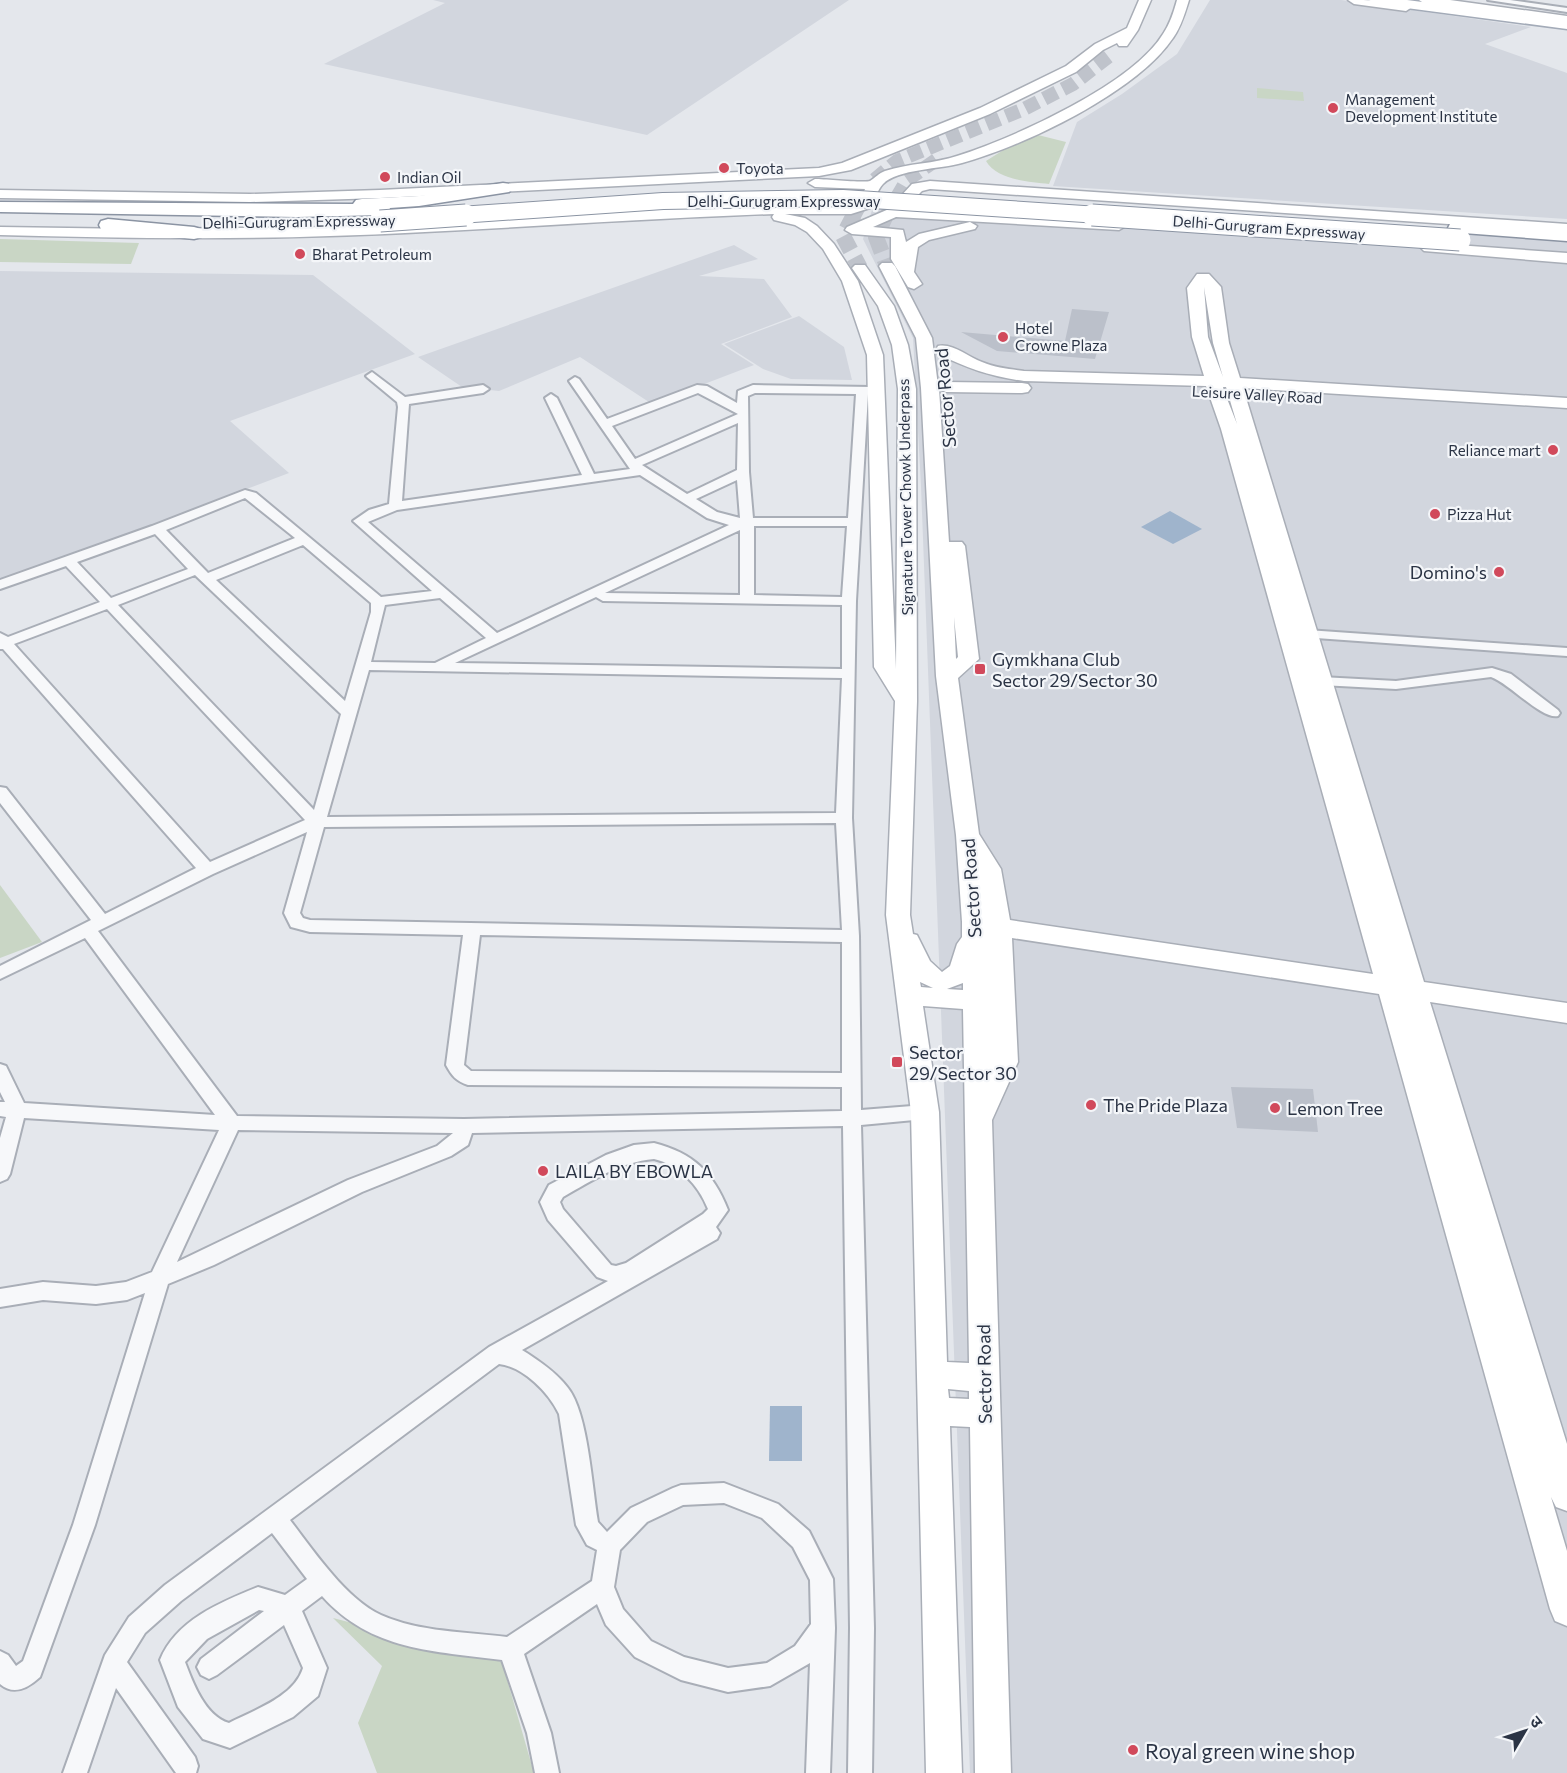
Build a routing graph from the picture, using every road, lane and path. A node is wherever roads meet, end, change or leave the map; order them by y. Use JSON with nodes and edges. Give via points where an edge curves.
{"nodes":[{"id":1,"x":1145,"y":0,"type":"edge"},
{"id":2,"x":1353,"y":0,"type":"edge"},
{"id":3,"x":1376,"y":0,"type":"edge"},
{"id":4,"x":1398,"y":0,"type":"edge"},
{"id":5,"x":1425,"y":0,"type":"edge"},
{"id":6,"x":1492,"y":0,"type":"edge"},
{"id":7,"x":1182,"y":2,"type":"edge"},
{"id":8,"x":1567,"y":10,"type":"edge"},
{"id":9,"x":1527,"y":19,"type":"junction"},
{"id":10,"x":1567,"y":23,"type":"edge"},
{"id":11,"x":1173,"y":24,"type":"junction"},
{"id":12,"x":1132,"y":30,"type":"junction"},
{"id":13,"x":1150,"y":38,"type":"dead end"},
{"id":14,"x":1113,"y":53,"type":"tunnel mouth"},
{"id":15,"x":946,"y":128,"type":"junction"},
{"id":16,"x":983,"y":164,"type":"junction"},
{"id":17,"x":929,"y":167,"type":"junction"},
{"id":18,"x":671,"y":180,"type":"junction"},
{"id":19,"x":874,"y":185,"type":"junction"},
{"id":20,"x":503,"y":188,"type":"junction"},
{"id":21,"x":1022,"y":192,"type":"junction"},
{"id":22,"x":0,"y":194,"type":"edge"},
{"id":23,"x":171,"y":198,"type":"junction"},
{"id":24,"x":0,"y":207,"type":"edge"},
{"id":25,"x":221,"y":209,"type":"junction"},
{"id":26,"x":754,"y":210,"type":"junction"},
{"id":27,"x":894,"y":212,"type":"junction"},
{"id":28,"x":381,"y":215,"type":"junction"},
{"id":29,"x":104,"y":216,"type":"junction"},
{"id":30,"x":0,"y":221,"type":"edge"},
{"id":31,"x":1068,"y":222,"type":"junction"},
{"id":32,"x":1535,"y":226,"type":"joint"},
{"id":33,"x":1567,"y":229,"type":"edge"},
{"id":34,"x":852,"y":230,"type":"junction"},
{"id":35,"x":0,"y":231,"type":"edge"},
{"id":36,"x":194,"y":233,"type":"junction"},
{"id":37,"x":1567,"y":235,"type":"edge"},
{"id":38,"x":1464,"y":236,"type":"junction"},
{"id":39,"x":1506,"y":243,"type":"junction"},
{"id":40,"x":1567,"y":247,"type":"edge"},
{"id":41,"x":1442,"y":249,"type":"junction"},
{"id":42,"x":1530,"y":255,"type":"junction"},
{"id":43,"x":837,"y":258,"type":"junction"},
{"id":44,"x":1567,"y":258,"type":"edge"},
{"id":45,"x":887,"y":266,"type":"tunnel mouth"},
{"id":46,"x":860,"y":268,"type":"tunnel mouth"},
{"id":47,"x":907,"y":271,"type":"junction"},
{"id":48,"x":944,"y":350,"type":"junction"},
{"id":49,"x":1205,"y":356,"type":"junction"},
{"id":50,"x":372,"y":376,"type":"dead end"},
{"id":51,"x":1157,"y":378,"type":"junction"},
{"id":52,"x":575,"y":381,"type":"dead end"},
{"id":53,"x":1225,"y":382,"type":"junction"},
{"id":54,"x":946,"y":387,"type":"junction"},
{"id":55,"x":483,"y":389,"type":"dead end"},
{"id":56,"x":869,"y":391,"type":"junction"},
{"id":57,"x":551,"y":398,"type":"dead end"},
{"id":58,"x":402,"y":401,"type":"junction"},
{"id":59,"x":1567,"y":403,"type":"edge"},
{"id":60,"x":744,"y":414,"type":"junction"},
{"id":61,"x":1567,"y":414,"type":"edge"},
{"id":62,"x":605,"y":424,"type":"junction"},
{"id":63,"x":637,"y":468,"type":"junction"},
{"id":64,"x":743,"y":472,"type":"junction"},
{"id":65,"x":590,"y":478,"type":"junction"},
{"id":66,"x":686,"y":499,"type":"junction"},
{"id":67,"x":395,"y":506,"type":"junction"},
{"id":68,"x":747,"y":522,"type":"junction"},
{"id":69,"x":853,"y":522,"type":"junction"},
{"id":70,"x":157,"y":529,"type":"junction"},
{"id":71,"x":303,"y":540,"type":"junction"},
{"id":72,"x":69,"y":561,"type":"junction"},
{"id":73,"x":202,"y":575,"type":"junction"},
{"id":74,"x":0,"y":585,"type":"edge"},
{"id":75,"x":444,"y":593,"type":"junction"},
{"id":76,"x":603,"y":597,"type":"dead end"},
{"id":77,"x":747,"y":599,"type":"junction"},
{"id":78,"x":849,"y":601,"type":"junction"},
{"id":79,"x":378,"y":602,"type":"junction"},
{"id":80,"x":108,"y":604,"type":"junction"},
{"id":81,"x":1307,"y":634,"type":"junction"},
{"id":82,"x":496,"y":639,"type":"junction"},
{"id":83,"x":2,"y":642,"type":"edge"},
{"id":84,"x":1567,"y":652,"type":"edge"},
{"id":85,"x":361,"y":666,"type":"junction"},
{"id":86,"x":435,"y":667,"type":"junction"},
{"id":87,"x":849,"y":674,"type":"junction"},
{"id":88,"x":947,"y":676,"type":"junction"},
{"id":89,"x":1321,"y":681,"type":"junction"},
{"id":90,"x":906,"y":701,"type":"junction"},
{"id":91,"x":349,"y":713,"type":"junction"},
{"id":92,"x":1553,"y":713,"type":"dead end"},
{"id":93,"x":0,"y":792,"type":"edge"},
{"id":94,"x":844,"y":818,"type":"junction"},
{"id":95,"x":316,"y":822,"type":"junction"},
{"id":96,"x":207,"y":870,"type":"junction"},
{"id":97,"x":898,"y":915,"type":"junction"},
{"id":98,"x":987,"y":924,"type":"junction"},
{"id":99,"x":94,"y":925,"type":"junction"},
{"id":100,"x":472,"y":929,"type":"junction"},
{"id":101,"x":851,"y":936,"type":"junction"},
{"id":102,"x":0,"y":973,"type":"edge"},
{"id":103,"x":1400,"y":988,"type":"junction"},
{"id":104,"x":909,"y":996,"type":"junction"},
{"id":105,"x":976,"y":1000,"type":"junction"},
{"id":106,"x":1567,"y":1013,"type":"edge"},
{"id":107,"x":0,"y":1071,"type":"edge"},
{"id":108,"x":851,"y":1080,"type":"junction"},
{"id":109,"x":8,"y":1109,"type":"edge"},
{"id":110,"x":925,"y":1112,"type":"junction"},
{"id":111,"x":852,"y":1118,"type":"junction"},
{"id":112,"x":655,"y":1122,"type":"junction"},
{"id":113,"x":978,"y":1122,"type":"junction"},
{"id":114,"x":232,"y":1123,"type":"junction"},
{"id":115,"x":464,"y":1126,"type":"junction"},
{"id":116,"x":654,"y":1151,"type":"junction"},
{"id":117,"x":0,"y":1174,"type":"edge"},
{"id":118,"x":710,"y":1233,"type":"dead end"},
{"id":119,"x":159,"y":1279,"type":"junction"},
{"id":120,"x":0,"y":1298,"type":"edge"},
{"id":121,"x":496,"y":1354,"type":"junction"},
{"id":122,"x":933,"y":1374,"type":"junction"},
{"id":123,"x":983,"y":1378,"type":"junction"},
{"id":124,"x":934,"y":1412,"type":"junction"},
{"id":125,"x":985,"y":1413,"type":"junction"},
{"id":126,"x":1567,"y":1496,"type":"edge"},
{"id":127,"x":274,"y":1517,"type":"junction"},
{"id":128,"x":609,"y":1545,"type":"junction"},
{"id":129,"x":325,"y":1580,"type":"junction"},
{"id":130,"x":602,"y":1587,"type":"junction"},
{"id":131,"x":288,"y":1607,"type":"junction"},
{"id":132,"x":1567,"y":1609,"type":"edge"},
{"id":133,"x":823,"y":1628,"type":"junction"},
{"id":134,"x":510,"y":1649,"type":"junction"},
{"id":135,"x":0,"y":1663,"type":"edge"},
{"id":136,"x":113,"y":1663,"type":"junction"},
{"id":137,"x":209,"y":1667,"type":"dead end"},
{"id":138,"x":186,"y":1766,"type":"dead end"},
{"id":139,"x":75,"y":1773,"type":"edge"},
{"id":140,"x":547,"y":1773,"type":"edge"},
{"id":141,"x":818,"y":1773,"type":"edge"},
{"id":142,"x":860,"y":1773,"type":"edge"},
{"id":143,"x":944,"y":1773,"type":"edge"},
{"id":144,"x":993,"y":1773,"type":"edge"}],
"edges":[{"from":1,"to":12,"type":"main road"},
{"from":2,"to":10,"type":"main road","via":[[1549,26]]},
{"from":3,"to":9,"type":"main road"},
{"from":4,"to":9,"type":"main road"},
{"from":5,"to":10,"type":"main road"},
{"from":6,"to":8,"type":"street"},
{"from":7,"to":11,"type":"main road"},
{"from":9,"to":10,"type":"main road"},
{"from":11,"to":13,"type":"main road"},
{"from":11,"to":16,"type":"main road","via":[[1169,37],[1149,57],[1094,98]]},
{"from":12,"to":14,"type":"main road"},
{"from":12,"to":15,"type":"main road","via":[[1099,47],[1071,69]]},
{"from":15,"to":17,"type":"main road","via":[[936,137],[889,158],[897,165]]},
{"from":15,"to":18,"type":"main road","via":[[846,167]]},
{"from":16,"to":17,"type":"main road"},
{"from":16,"to":21,"type":"main road"},
{"from":17,"to":19,"type":"main road","via":[[888,174]]},
{"from":18,"to":19,"type":"main road"},
{"from":18,"to":20,"type":"main road"},
{"from":19,"to":26,"type":"main road","via":[[859,209]]},
{"from":20,"to":23,"type":"main road"},
{"from":20,"to":25,"type":"highway","via":[[419,201],[259,204]]},
{"from":21,"to":27,"type":"main road","via":[[917,186]]},
{"from":21,"to":32,"type":"main road"},
{"from":22,"to":23,"type":"main road"},
{"from":23,"to":29,"type":"highway"},
{"from":24,"to":29,"type":"highway","name":"Delhi-Gurugram Expressway"},
{"from":25,"to":28,"type":"highway","name":"Delhi-Gurugram Expressway"},
{"from":25,"to":29,"type":"highway","name":"Delhi-Gurugram Expressway"},
{"from":26,"to":36,"type":"main road","via":[[330,231]]},
{"from":26,"to":43,"type":"main road","via":[[800,221],[823,239]]},
{"from":27,"to":31,"type":"main road"},
{"from":27,"to":34,"type":"main road"},
{"from":28,"to":29,"type":"highway","name":"Delhi-Gurugram Expressway"},
{"from":28,"to":38,"type":"highway","name":"Delhi-Gurugram Expressway","bridge":true,"via":[[663,201],[843,198]]},
{"from":29,"to":30,"type":"highway","name":"Delhi-Gurugram Expressway"},
{"from":29,"to":36,"type":"highway","via":[[116,228]]},
{"from":31,"to":41,"type":"main road"},
{"from":31,"to":47,"type":"main road","via":[[967,226],[924,237],[911,245]]},
{"from":32,"to":33,"type":"highway"},
{"from":34,"to":43,"type":"main road"},
{"from":34,"to":47,"type":"main road","name":"Sector Road","via":[[898,233],[899,259]]},
{"from":35,"to":36,"type":"main road"},
{"from":37,"to":38,"type":"highway","name":"Delhi-Gurugram Expressway"},
{"from":38,"to":39,"type":"highway","name":"Delhi-Gurugram Expressway"},
{"from":38,"to":41,"type":"highway"},
{"from":39,"to":40,"type":"highway","name":"Delhi-Gurugram Expressway"},
{"from":39,"to":42,"type":"main road"},
{"from":41,"to":42,"type":"main road"},
{"from":42,"to":44,"type":"main road"},
{"from":43,"to":56,"type":"main road","via":[[875,355]]},
{"from":45,"to":88,"type":"main road","name":"Signature Tower Chowk Underpass","via":[[924,338]]},
{"from":46,"to":90,"type":"main road","name":"Signature Tower Chowk Underpass","via":[[885,306],[900,345],[906,389]]},
{"from":47,"to":48,"type":"main road","name":"Sector Road"},
{"from":48,"to":51,"type":"main road","name":"Leisure Valley Road","via":[[998,373]]},
{"from":48,"to":54,"type":"main road","name":"Sector Road"},
{"from":49,"to":51,"type":"main road","via":[[1193,365]]},
{"from":49,"to":53,"type":"main road"},
{"from":49,"to":53,"type":"main road","via":[[1196,288],[1203,277],[1214,288]]},
{"from":50,"to":58,"type":"street"},
{"from":51,"to":53,"type":"main road","name":"Leisure Valley Road"},
{"from":52,"to":62,"type":"street"},
{"from":53,"to":54,"type":"main road","name":"Leisure Valley Road"},
{"from":53,"to":59,"type":"main road","name":"Leisure Valley Road"},
{"from":53,"to":61,"type":"main road","name":"Leisure Valley Road"},
{"from":53,"to":81,"type":"main road"},
{"from":53,"to":103,"type":"main road","via":[[1230,429]]},
{"from":54,"to":88,"type":"main road","name":"Sector Road","via":[[956,560],[969,659]]},
{"from":55,"to":58,"type":"street"},
{"from":56,"to":60,"type":"street","via":[[753,389],[742,394]]},
{"from":56,"to":69,"type":"street"},
{"from":56,"to":90,"type":"main road","via":[[884,667]]},
{"from":57,"to":65,"type":"street"},
{"from":58,"to":67,"type":"street","via":[[405,413]]},
{"from":60,"to":62,"type":"street","via":[[697,389]]},
{"from":60,"to":63,"type":"street"},
{"from":60,"to":64,"type":"street"},
{"from":62,"to":63,"type":"street"},
{"from":63,"to":65,"type":"street"},
{"from":63,"to":66,"type":"street"},
{"from":64,"to":66,"type":"street"},
{"from":64,"to":68,"type":"street"},
{"from":65,"to":67,"type":"street"},
{"from":66,"to":68,"type":"street","via":[[720,520]]},
{"from":67,"to":75,"type":"street","via":[[360,521]]},
{"from":68,"to":69,"type":"street"},
{"from":68,"to":77,"type":"street"},
{"from":68,"to":82,"type":"street"},
{"from":69,"to":78,"type":"street"},
{"from":70,"to":71,"type":"street","via":[[244,494]]},
{"from":70,"to":72,"type":"street"},
{"from":70,"to":73,"type":"street"},
{"from":71,"to":73,"type":"street"},
{"from":71,"to":79,"type":"street"},
{"from":72,"to":74,"type":"street"},
{"from":72,"to":80,"type":"street"},
{"from":73,"to":80,"type":"street"},
{"from":73,"to":91,"type":"street"},
{"from":75,"to":79,"type":"street"},
{"from":75,"to":82,"type":"street"},
{"from":76,"to":77,"type":"street"},
{"from":77,"to":78,"type":"street"},
{"from":78,"to":87,"type":"street"},
{"from":79,"to":85,"type":"street"},
{"from":80,"to":83,"type":"street"},
{"from":80,"to":95,"type":"street"},
{"from":81,"to":84,"type":"street"},
{"from":81,"to":89,"type":"main road"},
{"from":82,"to":86,"type":"street"},
{"from":83,"to":96,"type":"street"},
{"from":85,"to":86,"type":"street"},
{"from":85,"to":91,"type":"street"},
{"from":86,"to":87,"type":"street"},
{"from":87,"to":94,"type":"street"},
{"from":88,"to":98,"type":"main road","name":"Sector Road","via":[[968,835],[971,904]]},
{"from":89,"to":92,"type":"street","via":[[1396,685],[1492,672],[1506,677]]},
{"from":89,"to":103,"type":"main road"},
{"from":90,"to":97,"type":"main road"},
{"from":91,"to":95,"type":"street"},
{"from":93,"to":99,"type":"street"},
{"from":94,"to":95,"type":"street"},
{"from":94,"to":101,"type":"street"},
{"from":95,"to":96,"type":"street"},
{"from":95,"to":100,"type":"street","via":[[291,913],[297,923]]},
{"from":96,"to":99,"type":"street"},
{"from":97,"to":98,"type":"main road","via":[[923,971],[940,980],[949,980],[961,971]]},
{"from":97,"to":104,"type":"main road"},
{"from":98,"to":103,"type":"main road"},
{"from":98,"to":105,"type":"main road","name":"Sector Road"},
{"from":98,"to":113,"type":"main road","via":[[1005,1062]]},
{"from":99,"to":102,"type":"street"},
{"from":99,"to":114,"type":"street"},
{"from":100,"to":101,"type":"street"},
{"from":100,"to":108,"type":"street","via":[[455,1065],[468,1078]]},
{"from":101,"to":108,"type":"street"},
{"from":103,"to":106,"type":"main road"},
{"from":103,"to":126,"type":"main road"},
{"from":103,"to":132,"type":"main road"},
{"from":104,"to":105,"type":"main road"},
{"from":104,"to":110,"type":"main road"},
{"from":105,"to":113,"type":"main road","name":"Sector Road"},
{"from":107,"to":109,"type":"street"},
{"from":108,"to":111,"type":"street"},
{"from":109,"to":114,"type":"street"},
{"from":109,"to":117,"type":"street"},
{"from":110,"to":111,"type":"street"},
{"from":110,"to":122,"type":"main road"},
{"from":111,"to":112,"type":"street"},
{"from":111,"to":142,"type":"street"},
{"from":112,"to":115,"type":"street"},
{"from":112,"to":116,"type":"street"},
{"from":113,"to":123,"type":"main road","name":"Sector Road"},
{"from":114,"to":115,"type":"street"},
{"from":114,"to":119,"type":"street"},
{"from":115,"to":119,"type":"street","via":[[461,1140],[444,1151],[355,1186]]},
{"from":116,"to":116,"type":"street","via":[[613,1160],[556,1191],[550,1202],[555,1214],[604,1271],[616,1275],[633,1269],[710,1220],[718,1210],[690,1168],[675,1157]]},
{"from":118,"to":121,"type":"street"},
{"from":119,"to":120,"type":"street","via":[[127,1291],[96,1295],[43,1291]]},
{"from":119,"to":135,"type":"street","via":[[84,1525],[32,1669],[21,1677],[10,1678]]},
{"from":121,"to":127,"type":"street"},
{"from":121,"to":128,"type":"street","via":[[513,1356],[534,1369],[561,1395],[570,1414],[587,1525],[595,1537]]},
{"from":122,"to":123,"type":"main road"},
{"from":122,"to":124,"type":"main road"},
{"from":123,"to":125,"type":"main road","name":"Sector Road"},
{"from":124,"to":125,"type":"main road"},
{"from":124,"to":143,"type":"main road"},
{"from":125,"to":144,"type":"main road","name":"Sector Road"},
{"from":127,"to":129,"type":"street"},
{"from":127,"to":136,"type":"street","via":[[137,1625]]},
{"from":128,"to":130,"type":"street"},
{"from":128,"to":133,"type":"street","via":[[639,1515],[681,1495],[724,1493],[770,1511],[801,1539],[820,1578]]},
{"from":129,"to":131,"type":"street"},
{"from":129,"to":134,"type":"street","via":[[360,1616],[399,1633]]},
{"from":130,"to":133,"type":"street","via":[[614,1617],[643,1649],[681,1668],[728,1680],[770,1674],[803,1654]]},
{"from":130,"to":134,"type":"street"},
{"from":131,"to":131,"type":"street","via":[[258,1598],[214,1618],[179,1647],[172,1660],[187,1698],[212,1730],[230,1736],[284,1708],[309,1687],[315,1668]]},
{"from":131,"to":137,"type":"street"},
{"from":133,"to":141,"type":"street"},
{"from":134,"to":140,"type":"street","via":[[539,1733]]},
{"from":136,"to":138,"type":"street"},
{"from":136,"to":139,"type":"street"}]}
